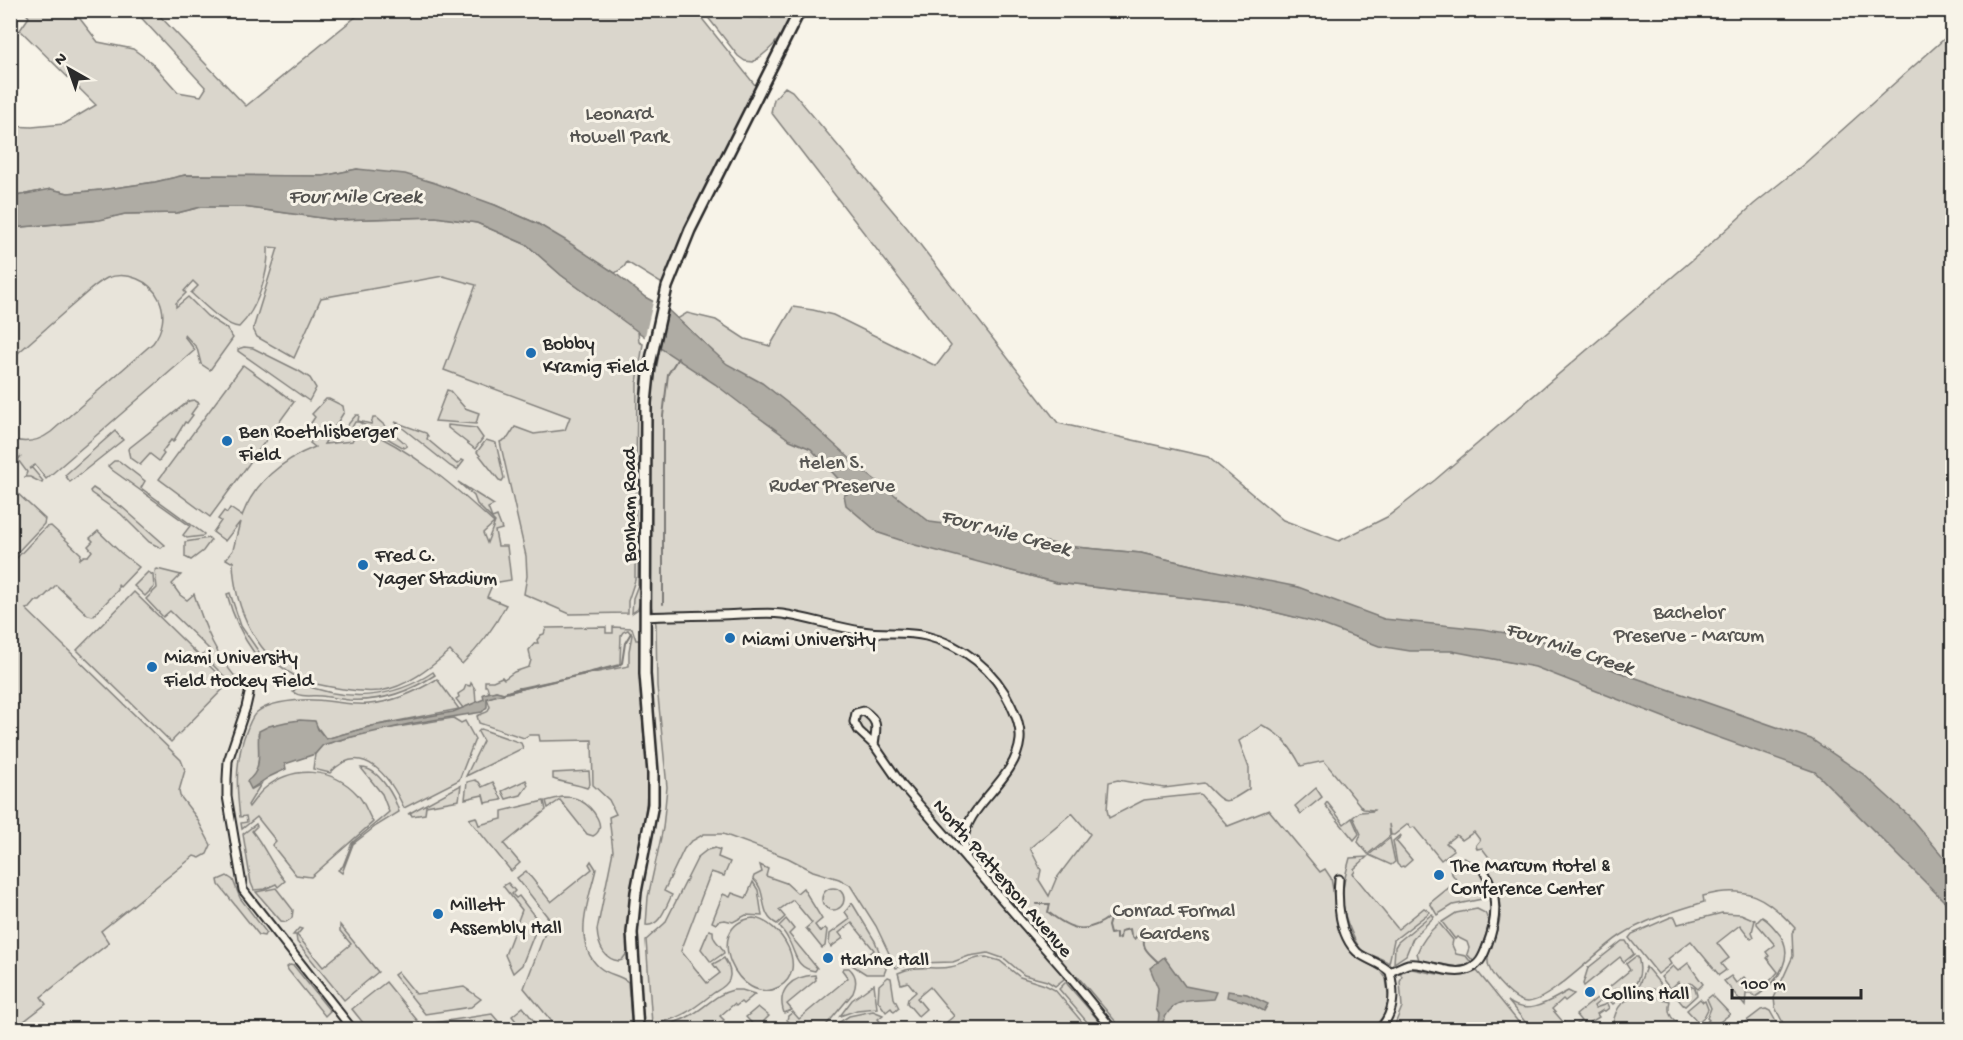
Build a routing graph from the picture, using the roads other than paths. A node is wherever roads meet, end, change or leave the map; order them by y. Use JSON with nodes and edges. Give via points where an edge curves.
{"nodes":[{"id":1,"x":800,"y":10,"type":"edge"},
{"id":2,"x":645,"y":617,"type":"junction"},
{"id":3,"x":249,"y":685,"type":"dead end"},
{"id":4,"x":874,"y":745,"type":"junction"},
{"id":5,"x":967,"y":859,"type":"junction"},
{"id":6,"x":1484,"y":871,"type":"dead end"},
{"id":7,"x":1339,"y":879,"type":"dead end"},
{"id":8,"x":1390,"y":972,"type":"junction"},
{"id":9,"x":353,"y":1029,"type":"edge"},
{"id":10,"x":638,"y":1029,"type":"edge"},
{"id":11,"x":1113,"y":1029,"type":"edge"},
{"id":12,"x":1379,"y":1029,"type":"edge"}],
"edges":[{"from":1,"to":2,"type":"street","name":"Bonham Road","via":[[690,230],[667,287],[646,404]]},
{"from":2,"to":5,"type":"street","via":[[779,613],[864,632],[926,636],[978,660],[1007,695],[1020,734],[1013,765],[974,814],[966,832],[963,844]]},
{"from":2,"to":10,"type":"street","name":"Bonham Road","via":[[653,804],[632,933]]},
{"from":3,"to":9,"type":"street","via":[[248,700],[228,761],[227,779],[243,890]]},
{"from":4,"to":4,"type":"street","name":"North Patterson Avenue","via":[[859,731],[854,722],[856,713],[864,711],[874,718]]},
{"from":4,"to":5,"type":"street","name":"North Patterson Avenue","via":[[901,784]]},
{"from":5,"to":11,"type":"street","name":"North Patterson Avenue"},
{"from":6,"to":8,"type":"street","via":[[1495,903],[1494,929],[1483,958],[1475,966],[1459,971],[1409,964]]},
{"from":7,"to":8,"type":"street","via":[[1338,905],[1353,947]]},
{"from":8,"to":12,"type":"street","via":[[1393,1004],[1387,1021]]}]}
